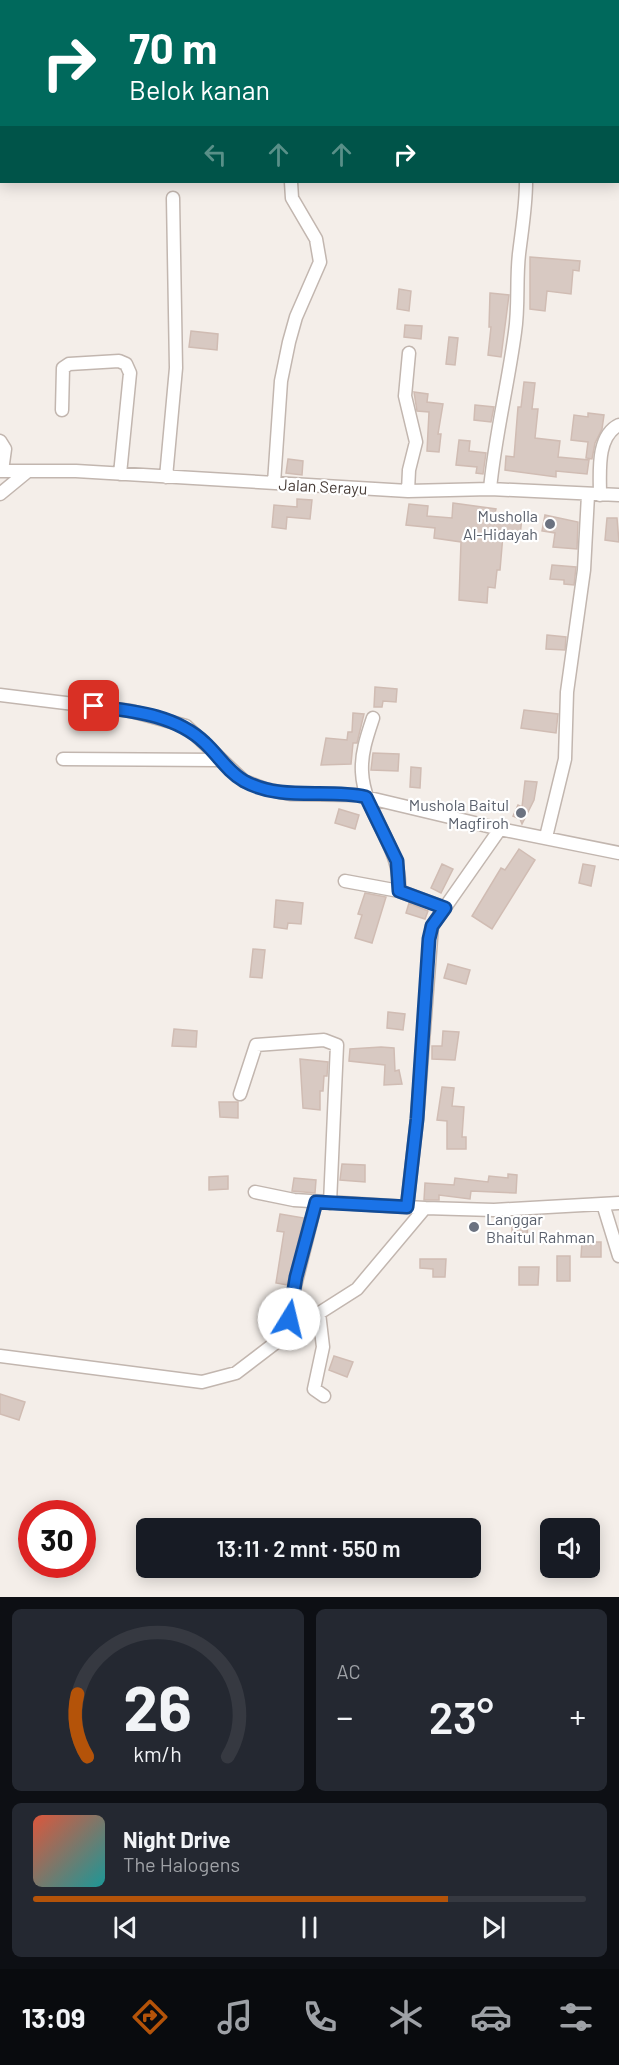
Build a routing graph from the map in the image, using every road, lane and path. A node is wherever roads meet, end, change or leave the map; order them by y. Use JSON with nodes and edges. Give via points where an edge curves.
{"nodes":[{"id":1,"x":291,"y":183,"type":"edge"},
{"id":2,"x":526,"y":183,"type":"edge"},
{"id":3,"x":173,"y":198,"type":"dead end"},
{"id":4,"x":409,"y":353,"type":"dead end"},
{"id":5,"x":62,"y":410,"type":"dead end"},
{"id":6,"x":619,"y":425,"type":"edge"},
{"id":7,"x":0,"y":441,"type":"edge"},
{"id":8,"x":1,"y":471,"type":"edge"},
{"id":9,"x":28,"y":471,"type":"junction"},
{"id":10,"x":120,"y":474,"type":"junction"},
{"id":11,"x":166,"y":477,"type":"junction"},
{"id":12,"x":273,"y":483,"type":"junction"},
{"id":13,"x":490,"y":489,"type":"junction"},
{"id":14,"x":408,"y":491,"type":"junction"},
{"id":15,"x":0,"y":495,"type":"edge"},
{"id":16,"x":594,"y":495,"type":"junction"},
{"id":17,"x":619,"y":495,"type":"edge"},
{"id":18,"x":0,"y":695,"type":"edge"},
{"id":19,"x":373,"y":718,"type":"dead end"},
{"id":20,"x":63,"y":759,"type":"dead end"},
{"id":21,"x":220,"y":760,"type":"junction"},
{"id":22,"x":366,"y":797,"type":"junction"},
{"id":23,"x":500,"y":829,"type":"junction"},
{"id":24,"x":546,"y":837,"type":"junction"},
{"id":25,"x":619,"y":853,"type":"edge"},
{"id":26,"x":345,"y":881,"type":"dead end"},
{"id":27,"x":399,"y":891,"type":"junction"},
{"id":28,"x":445,"y":908,"type":"junction"},
{"id":29,"x":240,"y":1094,"type":"dead end"},
{"id":30,"x":255,"y":1192,"type":"dead end"},
{"id":31,"x":316,"y":1202,"type":"junction"},
{"id":32,"x":330,"y":1203,"type":"junction"},
{"id":33,"x":619,"y":1203,"type":"edge"},
{"id":34,"x":603,"y":1204,"type":"junction"},
{"id":35,"x":407,"y":1207,"type":"junction"},
{"id":36,"x":425,"y":1208,"type":"junction"},
{"id":37,"x":619,"y":1256,"type":"edge"},
{"id":38,"x":319,"y":1313,"type":"junction"},
{"id":39,"x":291,"y":1331,"type":"junction"},
{"id":40,"x":0,"y":1356,"type":"edge"},
{"id":41,"x":324,"y":1396,"type":"dead end"}],
"edges":[{"from":1,"to":12,"type":"street","via":[[292,198],[316,239],[320,262],[289,342],[281,381]]},
{"from":2,"to":13,"type":"street","via":[[518,307]]},
{"from":3,"to":11,"type":"street","via":[[176,368]]},
{"from":4,"to":14,"type":"street","via":[[405,396],[416,442]]},
{"from":5,"to":10,"type":"street","via":[[63,368],[69,364],[126,364],[130,373]]},
{"from":6,"to":16,"type":"street","via":[[606,435]]},
{"from":7,"to":8,"type":"street","via":[[5,449]]},
{"from":8,"to":9,"type":"street","name":"Jalan Serayu"},
{"from":9,"to":10,"type":"street","name":"Jalan Serayu"},
{"from":9,"to":15,"type":"street"},
{"from":10,"to":11,"type":"street","name":"Jalan Serayu"},
{"from":11,"to":12,"type":"street","name":"Jalan Serayu"},
{"from":12,"to":14,"type":"street","name":"Jalan Serayu"},
{"from":13,"to":14,"type":"street","name":"Jalan Serayu"},
{"from":13,"to":16,"type":"street","name":"Jalan Serayu"},
{"from":16,"to":17,"type":"street","name":"Jalan Serayu"},
{"from":16,"to":24,"type":"street","via":[[567,692],[565,759]]},
{"from":18,"to":21,"type":"street","via":[[131,711],[173,722],[186,726]]},
{"from":19,"to":22,"type":"street","via":[[362,760]]},
{"from":20,"to":21,"type":"street"},
{"from":21,"to":22,"type":"street","via":[[244,781],[290,794]]},
{"from":22,"to":23,"type":"street"},
{"from":22,"to":27,"type":"street","via":[[397,861]]},
{"from":23,"to":24,"type":"street"},
{"from":23,"to":28,"type":"street"},
{"from":24,"to":25,"type":"street"},
{"from":26,"to":27,"type":"street"},
{"from":27,"to":28,"type":"street"},
{"from":28,"to":35,"type":"street","via":[[432,926],[429,939]]},
{"from":29,"to":32,"type":"street","via":[[256,1045],[324,1040],[337,1045]]},
{"from":30,"to":31,"type":"street"},
{"from":31,"to":32,"type":"street"},
{"from":31,"to":39,"type":"street","via":[[289,1310]]},
{"from":32,"to":35,"type":"street"},
{"from":33,"to":34,"type":"street"},
{"from":34,"to":36,"type":"street","via":[[494,1210]]},
{"from":34,"to":37,"type":"street"},
{"from":35,"to":36,"type":"street"},
{"from":36,"to":38,"type":"street","via":[[367,1279]]},
{"from":38,"to":39,"type":"street"},
{"from":38,"to":41,"type":"street","via":[[323,1347],[314,1389]]},
{"from":39,"to":40,"type":"street","via":[[236,1373],[202,1382]]}]}
